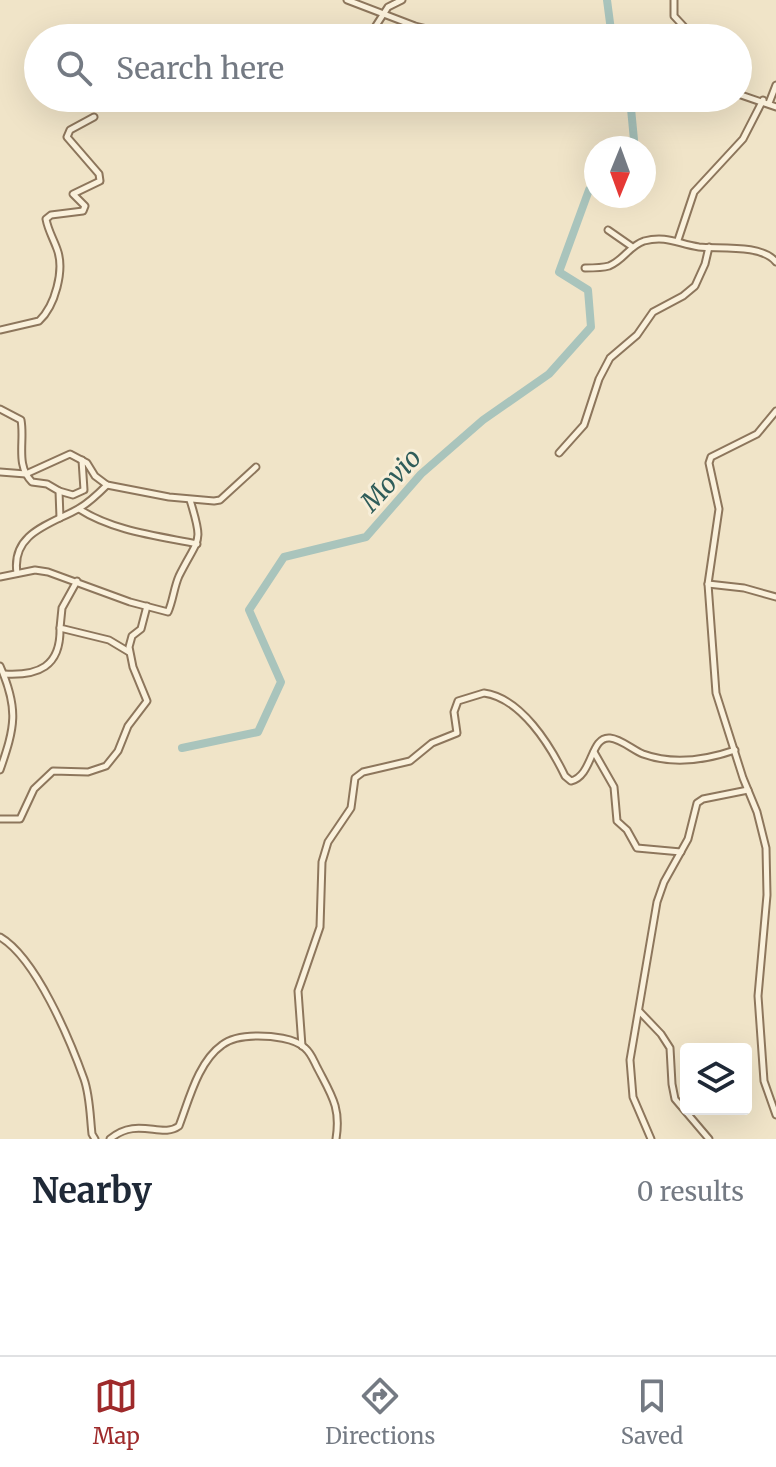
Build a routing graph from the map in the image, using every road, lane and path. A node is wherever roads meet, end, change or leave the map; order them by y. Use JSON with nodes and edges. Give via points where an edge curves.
{"nodes":[{"id":1,"x":347,"y":0,"type":"edge"},
{"id":2,"x":402,"y":0,"type":"edge"},
{"id":3,"x":674,"y":0,"type":"edge"},
{"id":4,"x":383,"y":14,"type":"junction"},
{"id":5,"x":377,"y":24,"type":"edge"},
{"id":6,"x":410,"y":24,"type":"edge"},
{"id":7,"x":681,"y":24,"type":"edge"},
{"id":8,"x":776,"y":85,"type":"edge"},
{"id":9,"x":752,"y":98,"type":"edge"},
{"id":10,"x":766,"y":102,"type":"junction"},
{"id":11,"x":776,"y":107,"type":"edge"},
{"id":12,"x":94,"y":117,"type":"dead end"},
{"id":13,"x":608,"y":230,"type":"dead end"},
{"id":14,"x":678,"y":240,"type":"junction"},
{"id":15,"x":631,"y":246,"type":"junction"},
{"id":16,"x":709,"y":247,"type":"junction"},
{"id":17,"x":776,"y":262,"type":"edge"},
{"id":18,"x":585,"y":268,"type":"dead end"},
{"id":19,"x":0,"y":330,"type":"edge"},
{"id":20,"x":0,"y":409,"type":"edge"},
{"id":21,"x":776,"y":411,"type":"edge"},
{"id":22,"x":559,"y":453,"type":"dead end"},
{"id":23,"x":82,"y":460,"type":"junction"},
{"id":24,"x":256,"y":467,"type":"dead end"},
{"id":25,"x":0,"y":472,"type":"edge"},
{"id":26,"x":26,"y":474,"type":"junction"},
{"id":27,"x":107,"y":485,"type":"junction"},
{"id":28,"x":59,"y":491,"type":"junction"},
{"id":29,"x":190,"y":500,"type":"junction"},
{"id":30,"x":79,"y":509,"type":"junction"},
{"id":31,"x":60,"y":518,"type":"junction"},
{"id":32,"x":197,"y":544,"type":"junction"},
{"id":33,"x":17,"y":573,"type":"junction"},
{"id":34,"x":0,"y":577,"type":"edge"},
{"id":35,"x":77,"y":581,"type":"junction"},
{"id":36,"x":708,"y":584,"type":"junction"},
{"id":37,"x":776,"y":597,"type":"edge"},
{"id":38,"x":147,"y":606,"type":"junction"},
{"id":39,"x":60,"y":628,"type":"junction"},
{"id":40,"x":130,"y":653,"type":"junction"},
{"id":41,"x":0,"y":666,"type":"edge"},
{"id":42,"x":4,"y":674,"type":"junction"},
{"id":43,"x":735,"y":750,"type":"junction"},
{"id":44,"x":594,"y":752,"type":"junction"},
{"id":45,"x":0,"y":770,"type":"edge"},
{"id":46,"x":748,"y":790,"type":"junction"},
{"id":47,"x":0,"y":819,"type":"edge"},
{"id":48,"x":681,"y":852,"type":"junction"},
{"id":49,"x":0,"y":937,"type":"edge"},
{"id":50,"x":639,"y":1011,"type":"junction"},
{"id":51,"x":302,"y":1046,"type":"junction"},
{"id":52,"x":776,"y":1115,"type":"edge"},
{"id":53,"x":175,"y":1131,"type":"junction"},
{"id":54,"x":95,"y":1139,"type":"edge"},
{"id":55,"x":110,"y":1139,"type":"edge"},
{"id":56,"x":174,"y":1139,"type":"edge"},
{"id":57,"x":336,"y":1139,"type":"edge"},
{"id":58,"x":651,"y":1139,"type":"edge"},
{"id":59,"x":709,"y":1139,"type":"edge"}],
"edges":[{"from":1,"to":4,"type":"street"},
{"from":2,"to":4,"type":"street"},
{"from":3,"to":7,"type":"street","via":[[674,16]]},
{"from":4,"to":5,"type":"street"},
{"from":4,"to":6,"type":"street"},
{"from":8,"to":10,"type":"street"},
{"from":9,"to":10,"type":"street"},
{"from":10,"to":11,"type":"street"},
{"from":10,"to":14,"type":"street","via":[[743,139],[694,192]]},
{"from":12,"to":19,"type":"street","via":[[67,137],[100,181],[73,194],[85,206],[83,211],[46,219],[59,256],[51,303],[39,321]]},
{"from":13,"to":15,"type":"street"},
{"from":14,"to":15,"type":"street"},
{"from":14,"to":16,"type":"street"},
{"from":15,"to":18,"type":"street","via":[[613,264]]},
{"from":16,"to":17,"type":"street","via":[[759,253]]},
{"from":16,"to":22,"type":"street","via":[[695,286],[653,312],[637,335],[610,358],[584,425]]},
{"from":20,"to":26,"type":"street","via":[[21,420]]},
{"from":21,"to":36,"type":"street","via":[[757,434],[711,457],[719,509]]},
{"from":23,"to":26,"type":"street","via":[[62,456]]},
{"from":23,"to":27,"type":"street"},
{"from":23,"to":28,"type":"street","via":[[84,490],[73,495]]},
{"from":24,"to":29,"type":"street","via":[[220,500]]},
{"from":25,"to":26,"type":"street"},
{"from":26,"to":28,"type":"street","via":[[32,482]]},
{"from":27,"to":29,"type":"street"},
{"from":27,"to":30,"type":"street"},
{"from":28,"to":31,"type":"street"},
{"from":29,"to":32,"type":"street"},
{"from":30,"to":31,"type":"street"},
{"from":30,"to":32,"type":"street","via":[[135,531]]},
{"from":31,"to":33,"type":"street","via":[[23,542]]},
{"from":32,"to":38,"type":"street","via":[[179,576],[169,611]]},
{"from":33,"to":34,"type":"street"},
{"from":33,"to":35,"type":"street","via":[[42,571]]},
{"from":35,"to":38,"type":"street"},
{"from":35,"to":39,"type":"street","via":[[62,608]]},
{"from":36,"to":37,"type":"street"},
{"from":36,"to":43,"type":"street","via":[[716,693]]},
{"from":38,"to":40,"type":"street","via":[[141,629],[129,640]]},
{"from":39,"to":40,"type":"street","via":[[109,640]]},
{"from":39,"to":42,"type":"street","via":[[55,656],[44,668]]},
{"from":40,"to":47,"type":"street","via":[[147,701],[114,758],[88,772],[53,771],[34,789],[20,819]]},
{"from":41,"to":42,"type":"street"},
{"from":42,"to":45,"type":"street","via":[[14,728]]},
{"from":43,"to":44,"type":"street","via":[[669,760],[609,738],[597,743]]},
{"from":43,"to":46,"type":"street"},
{"from":44,"to":48,"type":"street","via":[[614,787],[617,821],[637,848]]},
{"from":44,"to":51,"type":"street","via":[[583,773],[571,781],[517,710],[484,693],[454,706],[457,733],[432,743],[410,761],[358,774],[348,814],[328,842],[322,862],[320,927],[298,991]]},
{"from":46,"to":48,"type":"street","via":[[699,800]]},
{"from":46,"to":52,"type":"street","via":[[766,848],[758,996],[764,1081]]},
{"from":48,"to":50,"type":"street","via":[[659,894]]},
{"from":49,"to":54,"type":"street","via":[[17,951],[53,1006],[84,1079]]},
{"from":50,"to":58,"type":"street","via":[[630,1085]]},
{"from":50,"to":59,"type":"street","via":[[670,1048],[675,1099]]},
{"from":51,"to":53,"type":"street","via":[[264,1036],[223,1044],[196,1082]]},
{"from":51,"to":57,"type":"street","via":[[335,1101]]},
{"from":53,"to":55,"type":"street","via":[[130,1129]]},
{"from":53,"to":56,"type":"street"}]}
